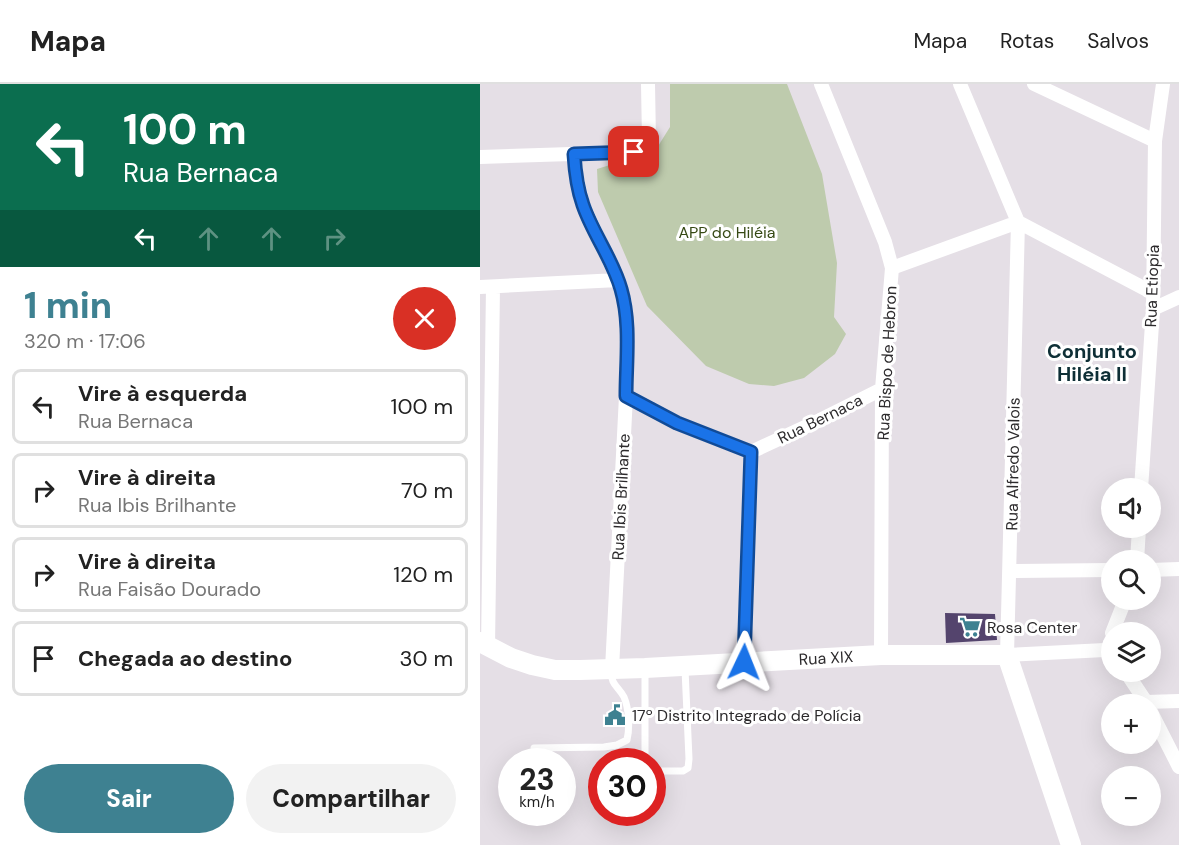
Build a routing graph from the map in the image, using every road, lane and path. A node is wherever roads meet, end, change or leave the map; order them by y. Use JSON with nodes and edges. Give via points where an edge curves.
{"nodes":[{"id":1,"x":648,"y":84,"type":"edge"},
{"id":2,"x":821,"y":84,"type":"edge"},
{"id":3,"x":960,"y":84,"type":"edge"},
{"id":4,"x":1034,"y":84,"type":"edge"},
{"id":5,"x":1163,"y":84,"type":"edge"},
{"id":6,"x":1155,"y":141,"type":"junction"},
{"id":7,"x":574,"y":154,"type":"junction"},
{"id":8,"x":480,"y":157,"type":"edge"},
{"id":9,"x":1018,"y":222,"type":"junction"},
{"id":10,"x":892,"y":268,"type":"junction"},
{"id":11,"x":618,"y":280,"type":"junction"},
{"id":12,"x":487,"y":287,"type":"edge"},
{"id":13,"x":1153,"y":293,"type":"junction"},
{"id":14,"x":1179,"y":297,"type":"edge"},
{"id":15,"x":1153,"y":309,"type":"junction"},
{"id":16,"x":882,"y":389,"type":"junction"},
{"id":17,"x":626,"y":396,"type":"junction"},
{"id":18,"x":751,"y":452,"type":"junction"},
{"id":19,"x":1142,"y":478,"type":"edge"},
{"id":20,"x":1179,"y":569,"type":"edge"},
{"id":21,"x":1101,"y":570,"type":"edge"},
{"id":22,"x":1161,"y":570,"type":"edge"},
{"id":23,"x":1010,"y":571,"type":"junction"},
{"id":24,"x":484,"y":644,"type":"edge"},
{"id":25,"x":1101,"y":653,"type":"edge"},
{"id":26,"x":880,"y":655,"type":"junction"},
{"id":27,"x":1007,"y":655,"type":"junction"},
{"id":28,"x":744,"y":662,"type":"junction"},
{"id":29,"x":684,"y":666,"type":"junction"},
{"id":30,"x":645,"y":668,"type":"junction"},
{"id":31,"x":612,"y":669,"type":"junction"},
{"id":32,"x":1179,"y":701,"type":"edge"},
{"id":33,"x":1161,"y":704,"type":"edge"},
{"id":34,"x":1161,"y":732,"type":"edge"},
{"id":35,"x":534,"y":748,"type":"dead end"},
{"id":36,"x":645,"y":748,"type":"edge"},
{"id":37,"x":1179,"y":767,"type":"edge"},
{"id":38,"x":666,"y":771,"type":"edge"},
{"id":39,"x":1071,"y":845,"type":"edge"}],
"edges":[{"from":1,"to":7,"type":"street","via":[[649,140],[641,150]]},
{"from":2,"to":10,"type":"street","name":"Rua Bispo de Hebron"},
{"from":3,"to":9,"type":"street","name":"Rua Alfredo Valois"},
{"from":4,"to":6,"type":"street"},
{"from":5,"to":6,"type":"street","name":"Rua Etiopia"},
{"from":6,"to":13,"type":"street","name":"Rua Etiopia"},
{"from":7,"to":8,"type":"street"},
{"from":7,"to":11,"type":"street","name":"Rua Ibis Brilhante","via":[[583,205]]},
{"from":9,"to":10,"type":"street"},
{"from":9,"to":13,"type":"street"},
{"from":9,"to":23,"type":"street","name":"Rua Alfredo Valois"},
{"from":10,"to":16,"type":"street","name":"Rua Bispo de Hebron"},
{"from":11,"to":12,"type":"street"},
{"from":11,"to":17,"type":"street","name":"Rua Ibis Brilhante","via":[[627,325]]},
{"from":12,"to":24,"type":"street"},
{"from":13,"to":15,"type":"street","name":"Rua Etiopia"},
{"from":14,"to":15,"type":"street"},
{"from":15,"to":19,"type":"street","name":"Rua Etiopia"},
{"from":16,"to":18,"type":"street","name":"Rua Bernaca"},
{"from":16,"to":26,"type":"street","name":"Rua Bispo de Hebron"},
{"from":17,"to":18,"type":"street","via":[[677,423]]},
{"from":17,"to":31,"type":"street","name":"Rua Ibis Brilhante"},
{"from":18,"to":28,"type":"street"},
{"from":20,"to":22,"type":"street"},
{"from":21,"to":23,"type":"street"},
{"from":23,"to":27,"type":"street","name":"Rua Alfredo Valois"},
{"from":24,"to":31,"type":"street","name":"Rua XIX","via":[[532,665]]},
{"from":25,"to":27,"type":"street","name":"Rua XIX"},
{"from":26,"to":27,"type":"street","name":"Rua XIX"},
{"from":26,"to":28,"type":"street","name":"Rua XIX"},
{"from":27,"to":39,"type":"street","name":"Rua Alfredo Valois"},
{"from":28,"to":29,"type":"street","name":"Rua XIX"},
{"from":29,"to":30,"type":"street","name":"Rua XIX"},
{"from":29,"to":38,"type":"lane","via":[[688,768]]},
{"from":30,"to":31,"type":"street","name":"Rua XIX"},
{"from":30,"to":36,"type":"lane"},
{"from":31,"to":35,"type":"lane","via":[[611,678],[626,706],[627,740],[604,747]]},
{"from":32,"to":33,"type":"street"},
{"from":34,"to":37,"type":"street"}]}
